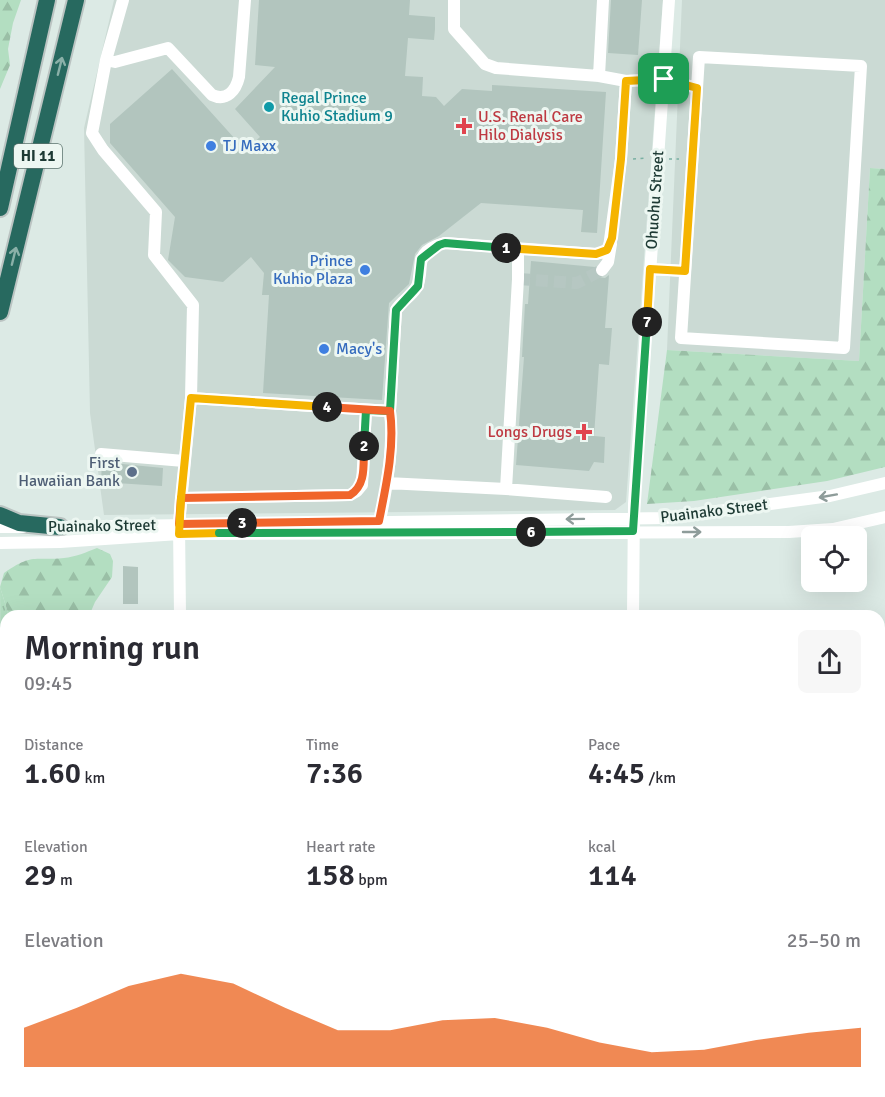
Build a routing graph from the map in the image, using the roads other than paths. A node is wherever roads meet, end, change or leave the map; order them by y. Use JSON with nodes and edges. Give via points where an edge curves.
{"nodes":[{"id":1,"x":47,"y":0,"type":"edge"},
{"id":2,"x":76,"y":0,"type":"edge"},
{"id":3,"x":123,"y":0,"type":"edge"},
{"id":4,"x":245,"y":0,"type":"edge"},
{"id":5,"x":454,"y":0,"type":"edge"},
{"id":6,"x":603,"y":0,"type":"edge"},
{"id":7,"x":669,"y":0,"type":"edge"},
{"id":8,"x":106,"y":60,"type":"junction"},
{"id":9,"x":599,"y":76,"type":"junction"},
{"id":10,"x":664,"y":79,"type":"junction"},
{"id":11,"x":626,"y":81,"type":"junction"},
{"id":12,"x":697,"y":88,"type":"junction"},
{"id":13,"x":0,"y":208,"type":"edge"},
{"id":14,"x":611,"y":243,"type":"junction"},
{"id":15,"x":518,"y":249,"type":"junction"},
{"id":16,"x":650,"y":269,"type":"junction"},
{"id":17,"x":602,"y":270,"type":"dead end"},
{"id":18,"x":685,"y":271,"type":"junction"},
{"id":19,"x":0,"y":312,"type":"edge"},
{"id":20,"x":191,"y":398,"type":"junction"},
{"id":21,"x":366,"y":410,"type":"junction"},
{"id":22,"x":390,"y":411,"type":"junction"},
{"id":23,"x":100,"y":454,"type":"dead end"},
{"id":24,"x":184,"y":461,"type":"junction"},
{"id":25,"x":387,"y":483,"type":"junction"},
{"id":26,"x":885,"y":483,"type":"edge"},
{"id":27,"x":506,"y":489,"type":"junction"},
{"id":28,"x":606,"y":497,"type":"dead end"},
{"id":29,"x":181,"y":498,"type":"junction"},
{"id":30,"x":0,"y":515,"type":"edge"},
{"id":31,"x":885,"y":517,"type":"edge"},
{"id":32,"x":634,"y":525,"type":"junction"},
{"id":33,"x":0,"y":527,"type":"edge"},
{"id":34,"x":60,"y":527,"type":"junction"},
{"id":35,"x":378,"y":527,"type":"junction"},
{"id":36,"x":179,"y":529,"type":"junction"},
{"id":37,"x":0,"y":543,"type":"edge"},
{"id":38,"x":180,"y":610,"type":"edge"},
{"id":39,"x":633,"y":610,"type":"edge"}],
"edges":[{"from":1,"to":13,"type":"highway","number":"HI 11"},
{"from":19,"to":2,"type":"highway","number":"HI 11","one_way":true},
{"from":3,"to":8,"type":"street"},
{"from":4,"to":8,"type":"street","via":[[238,81],[225,96],[212,95],[168,48],[115,62]]},
{"from":5,"to":9,"type":"street","via":[[454,29],[485,64]]},
{"from":6,"to":9,"type":"street"},
{"from":7,"to":10,"type":"street","name":"Ohuohu Street"},
{"from":8,"to":20,"type":"street","via":[[93,135],[156,212],[154,255],[193,304]]},
{"from":9,"to":11,"type":"street"},
{"from":10,"to":11,"type":"street"},
{"from":10,"to":12,"type":"street"},
{"from":10,"to":16,"type":"street","name":"Ohuohu Street"},
{"from":11,"to":14,"type":"street"},
{"from":12,"to":18,"type":"street"},
{"from":12,"to":18,"type":"street","via":[[699,57],[861,66],[843,348],[681,338]]},
{"from":14,"to":15,"type":"street","via":[[607,250],[596,254]]},
{"from":14,"to":17,"type":"street","via":[[608,262]]},
{"from":15,"to":22,"type":"street","via":[[445,243],[421,259],[418,286],[396,310]]},
{"from":15,"to":27,"type":"street"},
{"from":16,"to":18,"type":"street"},
{"from":16,"to":32,"type":"street","name":"Ohuohu Street"},
{"from":20,"to":21,"type":"street"},
{"from":20,"to":24,"type":"street"},
{"from":21,"to":22,"type":"street"},
{"from":21,"to":29,"type":"street","via":[[362,484],[350,495]]},
{"from":22,"to":25,"type":"street"},
{"from":23,"to":24,"type":"street"},
{"from":24,"to":29,"type":"street"},
{"from":25,"to":27,"type":"street"},
{"from":25,"to":35,"type":"street"},
{"from":26,"to":32,"type":"street","name":"Puainako Street","one_way":true,"via":[[830,496]]},
{"from":27,"to":28,"type":"street"},
{"from":29,"to":36,"type":"street"},
{"from":30,"to":34,"type":"highway","via":[[19,523]]},
{"from":32,"to":31,"type":"street","name":"Puainako Street","one_way":true,"via":[[812,531]]},
{"from":32,"to":35,"type":"street","name":"Puainako Street"},
{"from":32,"to":39,"type":"street","name":"Ohuohu Street"},
{"from":33,"to":34,"type":"street","name":"Puainako Street"},
{"from":34,"to":36,"type":"street","name":"Puainako Street"},
{"from":35,"to":36,"type":"street","name":"Puainako Street"},
{"from":36,"to":37,"type":"street","name":"Puainako Street","via":[[60,542]]},
{"from":36,"to":38,"type":"street"}]}
